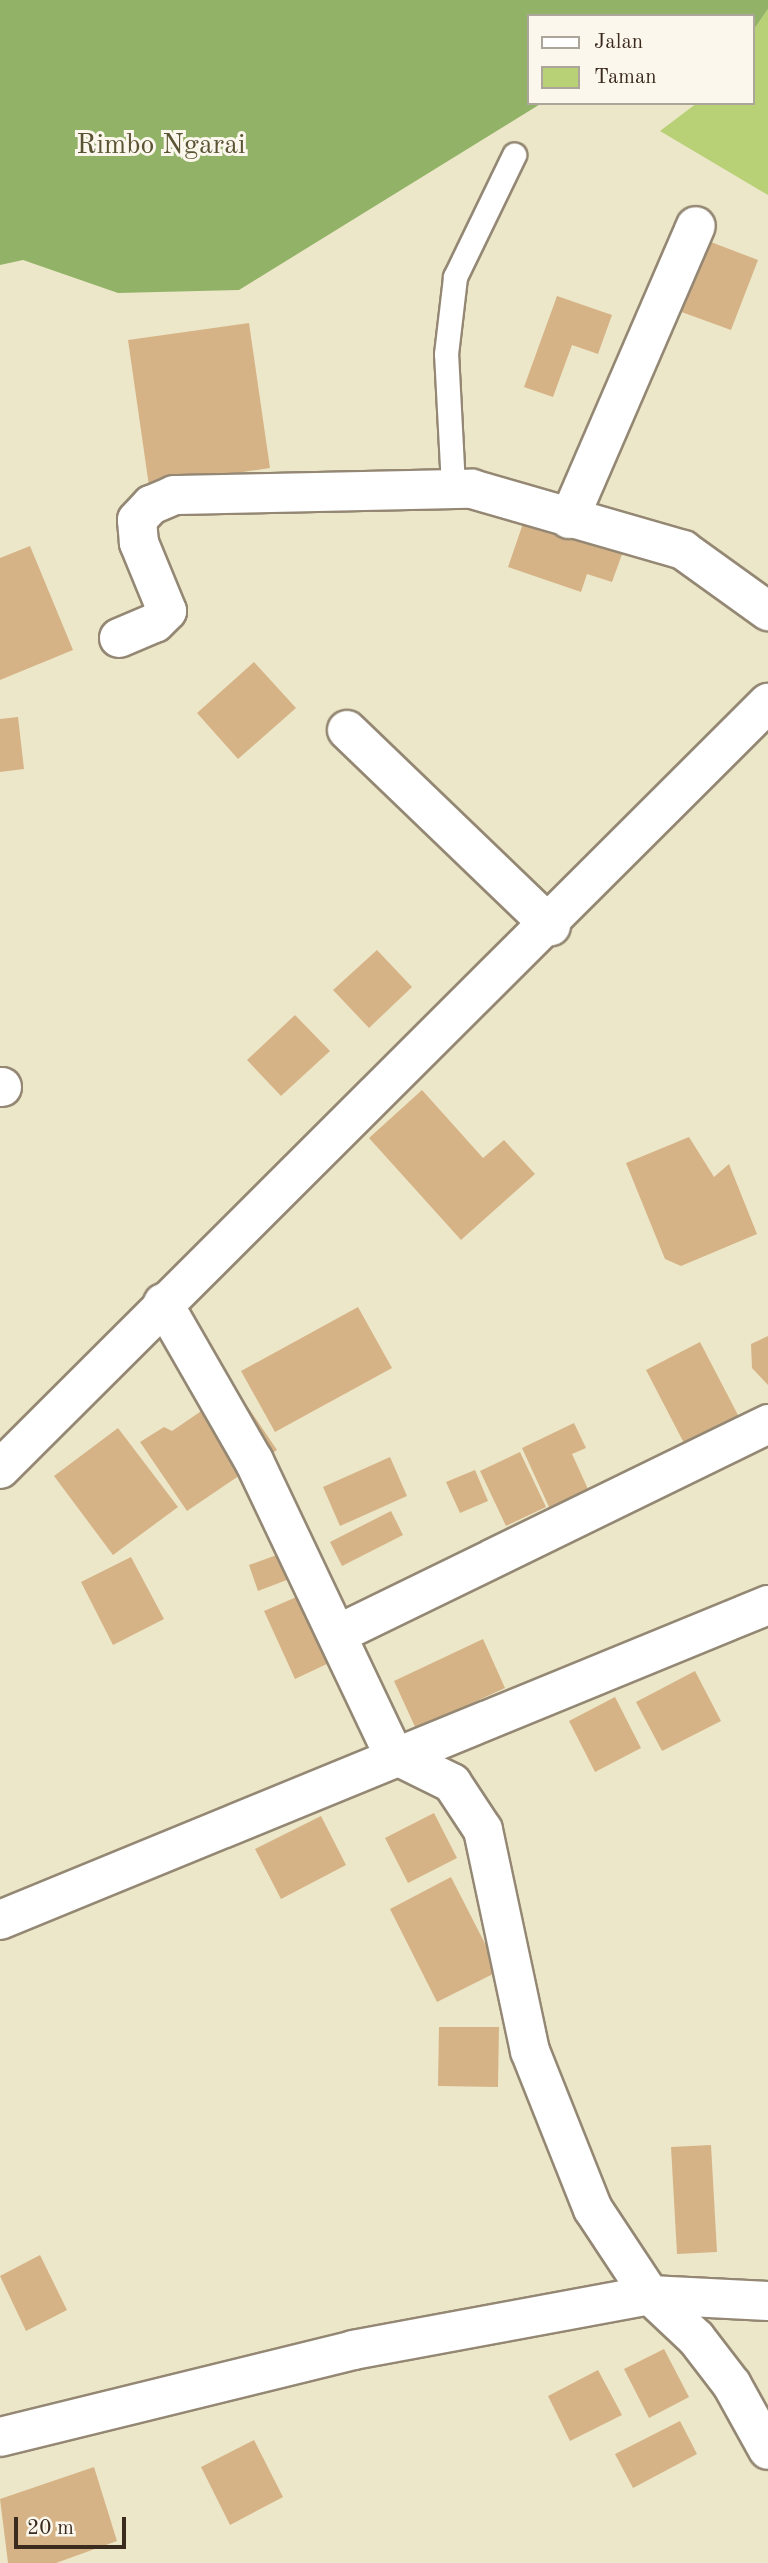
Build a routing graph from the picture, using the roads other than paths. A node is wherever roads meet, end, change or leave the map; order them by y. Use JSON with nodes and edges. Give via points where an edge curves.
{"nodes":[{"id":1,"x":514,"y":155,"type":"dead end"},
{"id":2,"x":696,"y":226,"type":"dead end"},
{"id":3,"x":453,"y":486,"type":"junction"},
{"id":4,"x":569,"y":519,"type":"junction"},
{"id":5,"x":768,"y":611,"type":"edge"},
{"id":6,"x":119,"y":638,"type":"dead end"},
{"id":7,"x":768,"y":702,"type":"edge"},
{"id":8,"x":346,"y":730,"type":"dead end"},
{"id":9,"x":551,"y":926,"type":"junction"},
{"id":10,"x":163,"y":1303,"type":"junction"},
{"id":11,"x":768,"y":1424,"type":"edge"},
{"id":12,"x":0,"y":1469,"type":"edge"},
{"id":13,"x":768,"y":1605,"type":"edge"},
{"id":14,"x":338,"y":1634,"type":"junction"},
{"id":15,"x":393,"y":1754,"type":"junction"},
{"id":16,"x":0,"y":1920,"type":"edge"},
{"id":17,"x":650,"y":2295,"type":"junction"},
{"id":18,"x":768,"y":2301,"type":"edge"},
{"id":19,"x":0,"y":2437,"type":"edge"},
{"id":20,"x":768,"y":2450,"type":"edge"}],
"edges":[{"from":1,"to":3,"type":"lane","via":[[453,289],[446,354]]},
{"from":2,"to":4,"type":"street"},
{"from":3,"to":4,"type":"street"},
{"from":3,"to":6,"type":"street","via":[[174,495],[151,505],[137,520],[139,542],[167,611],[155,623]]},
{"from":4,"to":5,"type":"street","via":[[683,550]]},
{"from":7,"to":9,"type":"street"},
{"from":8,"to":9,"type":"street"},
{"from":9,"to":10,"type":"street"},
{"from":10,"to":12,"type":"street"},
{"from":10,"to":14,"type":"street","via":[[254,1461]]},
{"from":11,"to":14,"type":"street"},
{"from":13,"to":15,"type":"street"},
{"from":14,"to":15,"type":"street"},
{"from":15,"to":16,"type":"street"},
{"from":15,"to":17,"type":"street","via":[[452,1783],[483,1830],[530,2051],[593,2210]]},
{"from":17,"to":18,"type":"street"},
{"from":17,"to":19,"type":"street","via":[[353,2350]]},
{"from":17,"to":20,"type":"street","via":[[696,2338]]}]}
